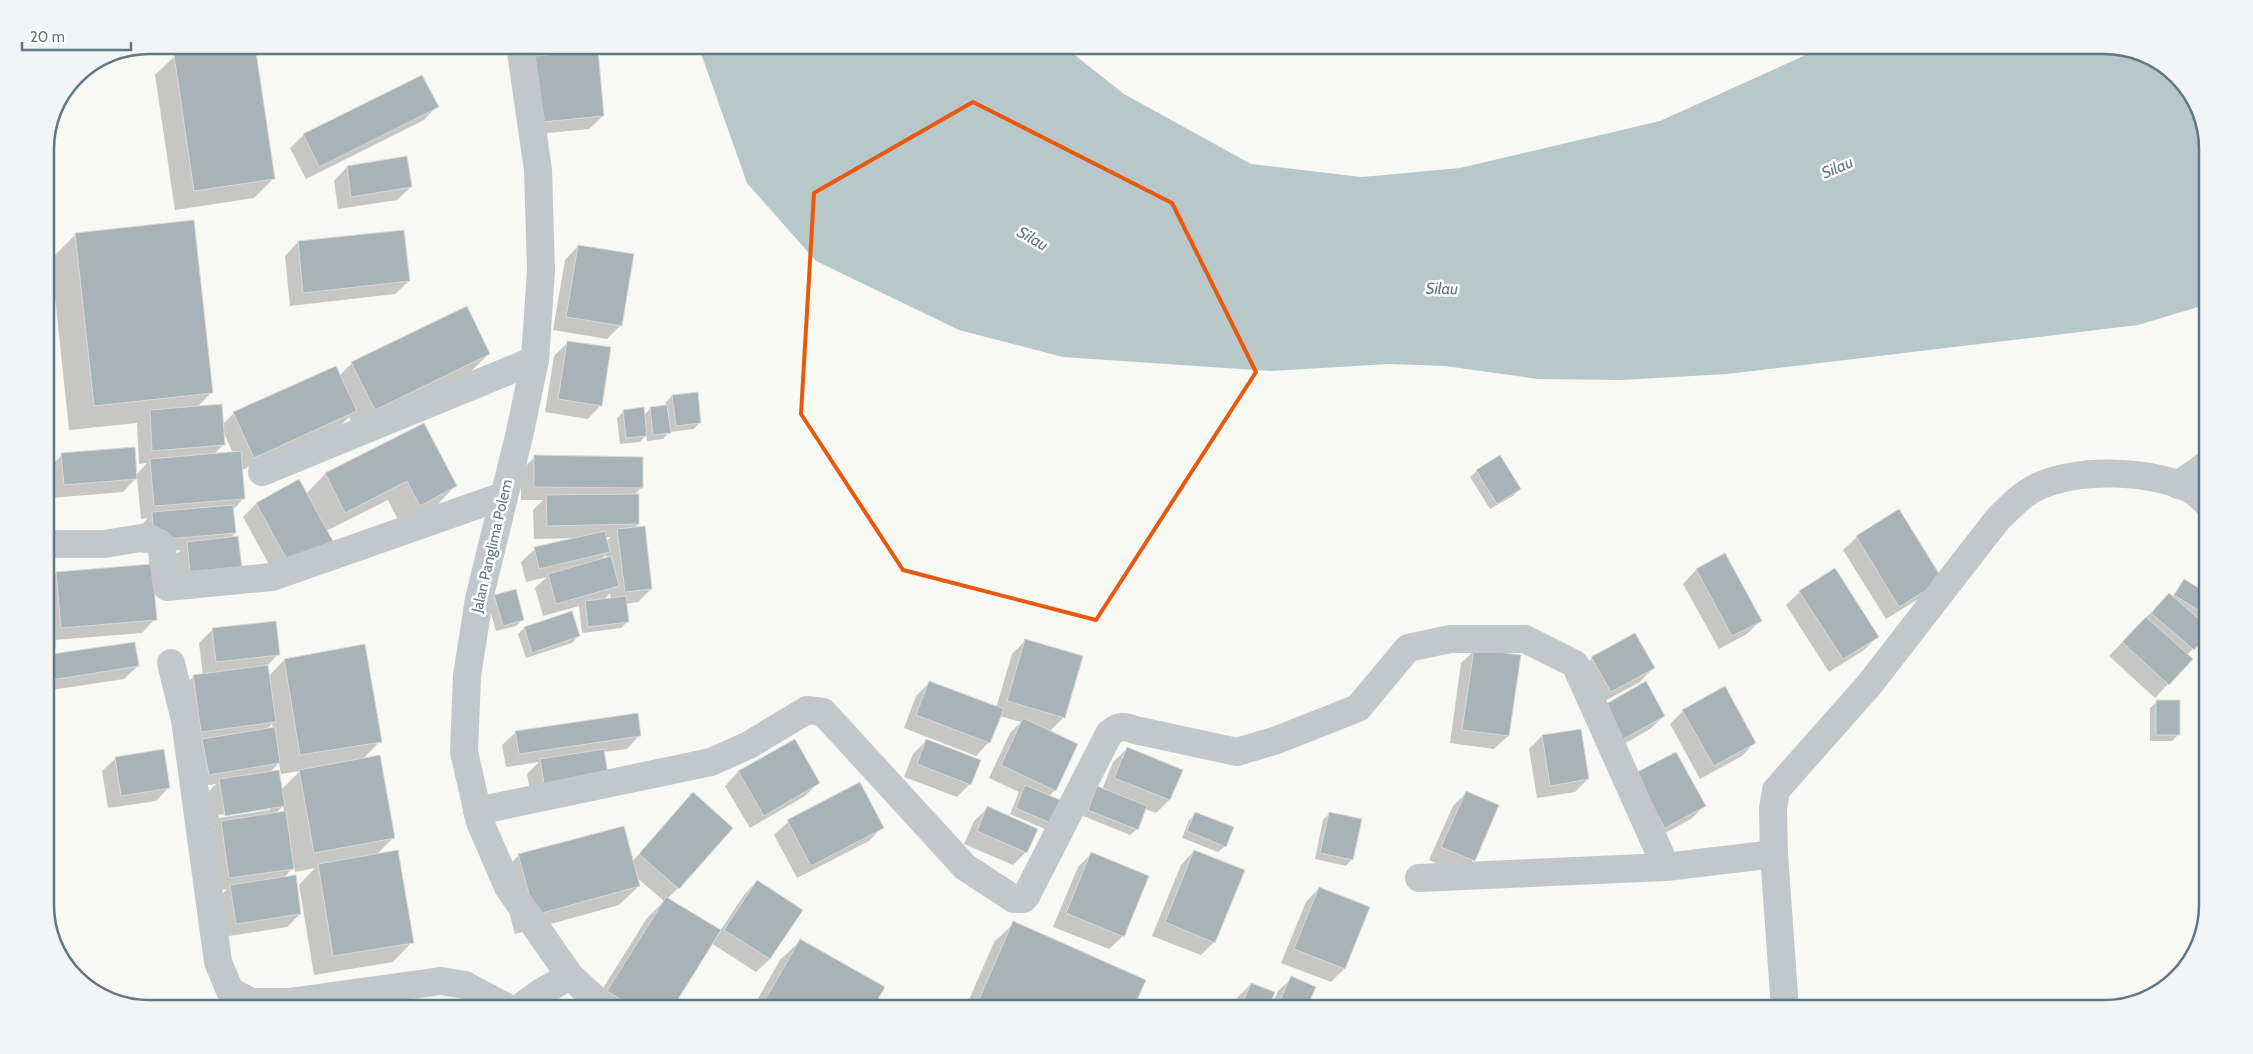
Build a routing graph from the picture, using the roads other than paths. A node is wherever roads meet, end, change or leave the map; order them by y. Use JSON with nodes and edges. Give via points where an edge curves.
{"nodes":[{"id":1,"x":521,"y":54,"type":"edge"},
{"id":2,"x":536,"y":360,"type":"junction"},
{"id":3,"x":2199,"y":470,"type":"edge"},
{"id":4,"x":262,"y":472,"type":"dead end"},
{"id":5,"x":2178,"y":485,"type":"junction"},
{"id":6,"x":503,"y":496,"type":"junction"},
{"id":7,"x":2199,"y":496,"type":"edge"},
{"id":8,"x":54,"y":544,"type":"edge"},
{"id":9,"x":171,"y":662,"type":"dead end"},
{"id":10,"x":477,"y":811,"type":"junction"},
{"id":11,"x":1774,"y":854,"type":"junction"},
{"id":12,"x":1666,"y":867,"type":"junction"},
{"id":13,"x":1419,"y":878,"type":"dead end"},
{"id":14,"x":570,"y":976,"type":"junction"},
{"id":15,"x":247,"y":1000,"type":"edge"},
{"id":16,"x":303,"y":1000,"type":"edge"},
{"id":17,"x":493,"y":1000,"type":"edge"},
{"id":18,"x":530,"y":1000,"type":"edge"},
{"id":19,"x":596,"y":1000,"type":"edge"},
{"id":20,"x":1784,"y":1000,"type":"edge"}],
"edges":[{"from":1,"to":2,"type":"street","name":"Jalan Panglima Polem","via":[[538,170],[541,270]]},
{"from":2,"to":4,"type":"street"},
{"from":2,"to":6,"type":"street","name":"Jalan Panglima Polem"},
{"from":3,"to":5,"type":"street"},
{"from":5,"to":7,"type":"street"},
{"from":5,"to":11,"type":"street","via":[[2129,474],[2072,476],[2038,487],[2015,502],[1997,520],[1869,685],[1776,790],[1772,809]]},
{"from":6,"to":8,"type":"street","via":[[263,578],[167,588],[161,544],[146,537],[104,544]]},
{"from":6,"to":10,"type":"street","name":"Jalan Panglima Polem","via":[[479,599],[467,676],[464,752]]},
{"from":9,"to":15,"type":"street","via":[[185,720],[218,962],[230,991]]},
{"from":10,"to":12,"type":"street","via":[[711,762],[749,745],[806,710],[814,710],[823,712],[965,867],[1018,900],[1026,896],[1108,734],[1116,728],[1125,726],[1237,752],[1358,708],[1408,648],[1450,639],[1525,639],[1575,664]]},
{"from":10,"to":14,"type":"street","name":"Jalan Panglima Polem","via":[[508,887]]},
{"from":11,"to":12,"type":"street"},
{"from":11,"to":20,"type":"street"},
{"from":12,"to":13,"type":"street"},
{"from":14,"to":18,"type":"street"},
{"from":14,"to":19,"type":"street","name":"Jalan Panglima Polem"},
{"from":16,"to":17,"type":"street","via":[[441,981],[465,985]]}]}
